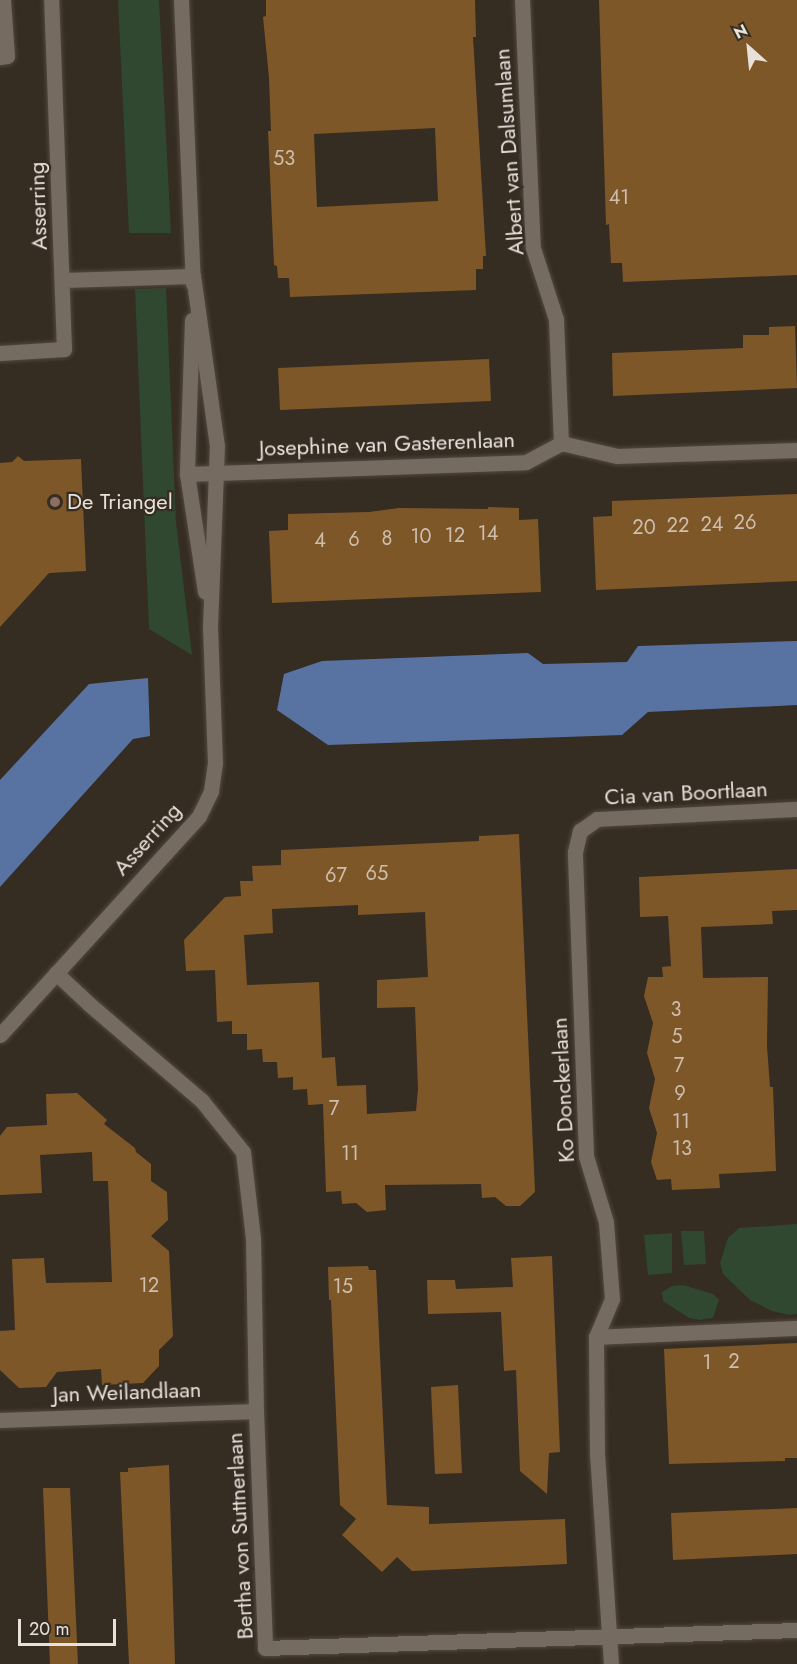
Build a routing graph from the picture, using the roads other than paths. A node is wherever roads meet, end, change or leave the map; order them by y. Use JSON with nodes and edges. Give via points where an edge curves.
{"nodes":[{"id":1,"x":3,"y":0,"type":"edge"},
{"id":2,"x":51,"y":0,"type":"edge"},
{"id":3,"x":181,"y":0,"type":"edge"},
{"id":4,"x":522,"y":0,"type":"edge"},
{"id":5,"x":0,"y":57,"type":"edge"},
{"id":6,"x":193,"y":276,"type":"junction"},
{"id":7,"x":63,"y":280,"type":"junction"},
{"id":8,"x":0,"y":353,"type":"edge"},
{"id":9,"x":561,"y":443,"type":"junction"},
{"id":10,"x":797,"y":450,"type":"edge"},
{"id":11,"x":217,"y":473,"type":"junction"},
{"id":12,"x":188,"y":474,"type":"junction"},
{"id":13,"x":210,"y":627,"type":"junction"},
{"id":14,"x":797,"y":809,"type":"edge"},
{"id":15,"x":580,"y":831,"type":"joint"},
{"id":16,"x":56,"y":973,"type":"junction"},
{"id":17,"x":0,"y":1035,"type":"edge"},
{"id":18,"x":797,"y":1328,"type":"edge"},
{"id":19,"x":596,"y":1337,"type":"junction"},
{"id":20,"x":256,"y":1411,"type":"junction"},
{"id":21,"x":0,"y":1420,"type":"edge"},
{"id":22,"x":797,"y":1630,"type":"edge"},
{"id":23,"x":609,"y":1637,"type":"junction"},
{"id":24,"x":266,"y":1648,"type":"junction"},
{"id":25,"x":266,"y":1664,"type":"edge"},
{"id":26,"x":611,"y":1664,"type":"edge"}],
"edges":[{"from":1,"to":5,"type":"street","via":[[7,56]]},
{"from":2,"to":7,"type":"street","name":"Asserring"},
{"from":3,"to":6,"type":"street","name":"Asserring"},
{"from":4,"to":9,"type":"street","name":"Albert van Dalsumlaan","via":[[533,248],[556,319]]},
{"from":6,"to":7,"type":"street","name":"Asserring"},
{"from":6,"to":11,"type":"street","name":"Asserring","via":[[217,446]]},
{"from":6,"to":12,"type":"street","name":"Asserring"},
{"from":7,"to":8,"type":"street","via":[[64,349]]},
{"from":9,"to":10,"type":"street","via":[[617,456]]},
{"from":9,"to":11,"type":"street","name":"Josephine van Gasterenlaan","via":[[526,462]]},
{"from":11,"to":12,"type":"street","name":"Josephine van Gasterenlaan"},
{"from":11,"to":13,"type":"street","name":"Asserring"},
{"from":12,"to":13,"type":"street","name":"Asserring"},
{"from":13,"to":16,"type":"street","name":"Asserring","via":[[215,763],[211,791],[200,816]]},
{"from":14,"to":15,"type":"street","name":"Cia van Boortlaan","via":[[597,819]]},
{"from":15,"to":19,"type":"street","name":"Ko Donckerlaan","via":[[575,852],[586,1156],[606,1222],[612,1299]]},
{"from":16,"to":17,"type":"street","name":"Asserring"},
{"from":16,"to":20,"type":"street","name":"Bertha von Suttnerlaan","via":[[202,1101],[243,1152],[254,1238]]},
{"from":18,"to":19,"type":"street"},
{"from":19,"to":23,"type":"street","name":"Ko Donckerlaan","via":[[597,1454]]},
{"from":20,"to":21,"type":"street","name":"Jan Weilandlaan"},
{"from":20,"to":24,"type":"street","name":"Bertha von Suttnerlaan"},
{"from":22,"to":23,"type":"street","name":"Bertha von Suttnerlaan"},
{"from":23,"to":24,"type":"street","name":"Bertha von Suttnerlaan"},
{"from":23,"to":26,"type":"street","name":"Ko Donckerlaan"},
{"from":24,"to":25,"type":"street"}]}
